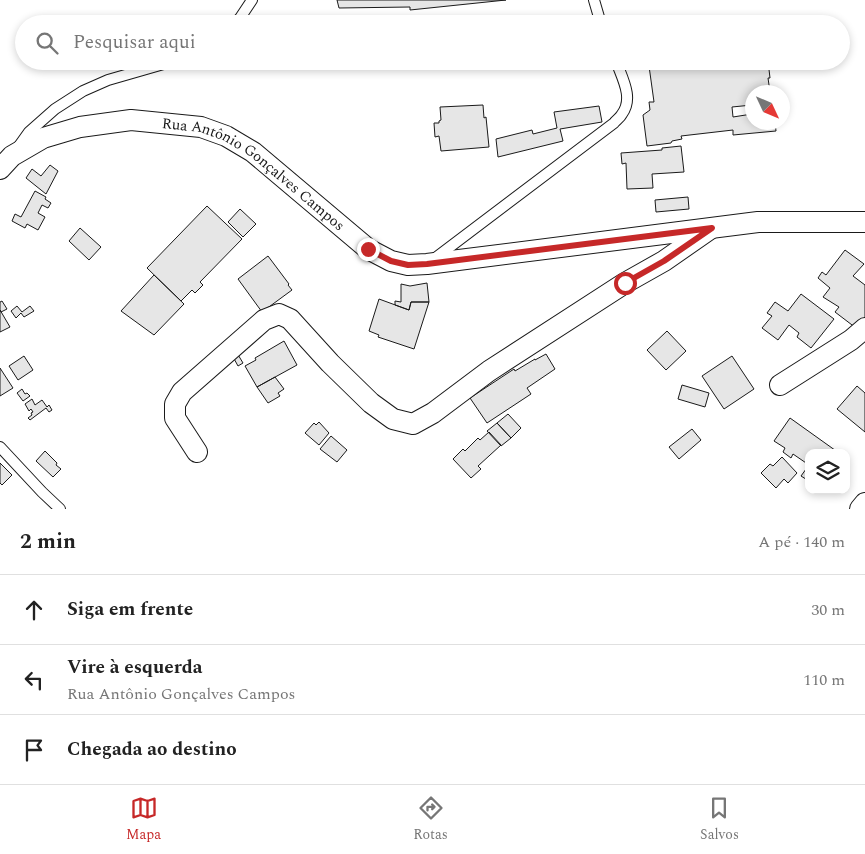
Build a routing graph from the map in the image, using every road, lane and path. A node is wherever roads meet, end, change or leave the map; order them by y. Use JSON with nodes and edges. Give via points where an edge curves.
{"nodes":[{"id":1,"x":252,"y":0,"type":"edge"},
{"id":2,"x":594,"y":0,"type":"edge"},
{"id":3,"x":242,"y":15,"type":"edge"},
{"id":4,"x":598,"y":15,"type":"edge"},
{"id":5,"x":143,"y":70,"type":"edge"},
{"id":6,"x":619,"y":70,"type":"edge"},
{"id":7,"x":6,"y":163,"type":"edge"},
{"id":8,"x":865,"y":222,"type":"edge"},
{"id":9,"x":712,"y":228,"type":"junction"},
{"id":10,"x":427,"y":264,"type":"junction"},
{"id":11,"x":865,"y":328,"type":"edge"},
{"id":12,"x":780,"y":385,"type":"dead end"},
{"id":13,"x":0,"y":446,"type":"edge"},
{"id":14,"x":197,"y":452,"type":"dead end"},
{"id":15,"x":865,"y":503,"type":"edge"},
{"id":16,"x":60,"y":509,"type":"edge"},
{"id":17,"x":860,"y":509,"type":"edge"}],
"edges":[{"from":1,"to":3,"type":"lane"},
{"from":2,"to":4,"type":"lane"},
{"from":5,"to":7,"type":"lane","via":[[108,80],[55,108],[29,132]]},
{"from":6,"to":10,"type":"lane","via":[[627,91],[623,114]]},
{"from":7,"to":10,"type":"street","name":"Rua Antônio Gonçalves Campos","via":[[43,138],[80,127],[131,120],[201,127],[226,136],[254,152],[368,249],[391,261],[408,265]]},
{"from":8,"to":9,"type":"street","name":"Rua Antônio Gonçalves Campos","via":[[758,222]]},
{"from":9,"to":10,"type":"street","name":"Rua Antônio Gonçalves Campos"},
{"from":9,"to":14,"type":"street","via":[[489,371],[413,424],[393,419],[371,403],[290,319],[279,314],[264,320],[182,392],[175,404],[175,418]]},
{"from":11,"to":12,"type":"street"},
{"from":13,"to":16,"type":"lane"},
{"from":15,"to":17,"type":"street"}]}
